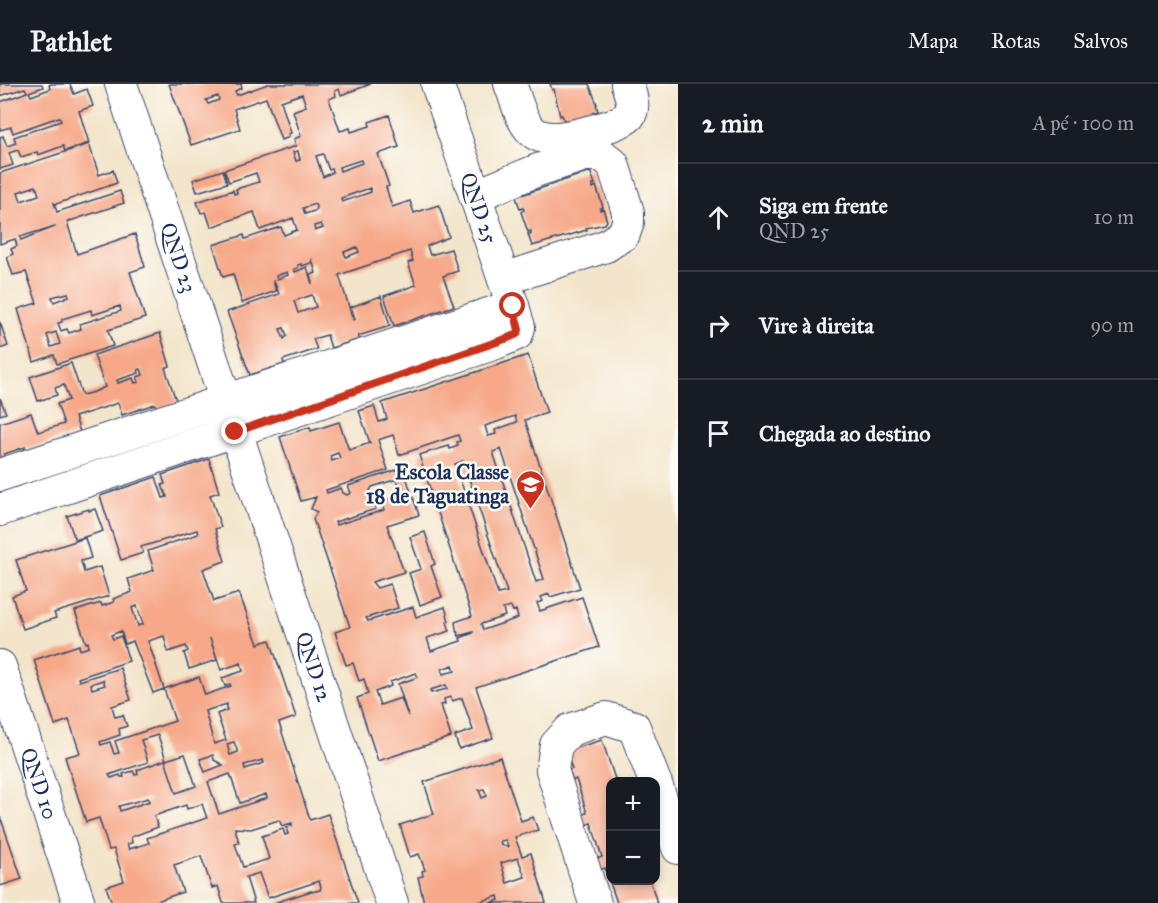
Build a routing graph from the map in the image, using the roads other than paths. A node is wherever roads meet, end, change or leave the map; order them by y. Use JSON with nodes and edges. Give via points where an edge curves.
{"nodes":[{"id":1,"x":121,"y":84,"type":"edge"},
{"id":2,"x":437,"y":84,"type":"edge"},
{"id":3,"x":510,"y":84,"type":"edge"},
{"id":4,"x":627,"y":84,"type":"edge"},
{"id":5,"x":475,"y":196,"type":"junction"},
{"id":6,"x":512,"y":306,"type":"junction"},
{"id":7,"x":226,"y":400,"type":"junction"},
{"id":8,"x":235,"y":432,"type":"junction"},
{"id":9,"x":0,"y":474,"type":"edge"},
{"id":10,"x":0,"y":510,"type":"edge"},
{"id":11,"x":0,"y":666,"type":"edge"},
{"id":12,"x":653,"y":777,"type":"edge"},
{"id":13,"x":660,"y":797,"type":"edge"},
{"id":14,"x":678,"y":848,"type":"edge"},
{"id":15,"x":80,"y":903,"type":"edge"},
{"id":16,"x":392,"y":903,"type":"edge"},
{"id":17,"x":596,"y":903,"type":"edge"}],
"edges":[{"from":1,"to":7,"type":"street","name":"QND 23"},
{"from":2,"to":5,"type":"street","name":"QND 25"},
{"from":3,"to":4,"type":"street","via":[[529,128],[553,138],[586,132],[628,117],[632,103]]},
{"from":5,"to":6,"type":"street","name":"QND 25"},
{"from":5,"to":6,"type":"street","via":[[585,155],[602,155],[613,164],[628,212],[624,234]]},
{"from":6,"to":7,"type":"street"},
{"from":6,"to":8,"type":"street","via":[[496,343]]},
{"from":7,"to":8,"type":"street","name":"QND 23"},
{"from":7,"to":9,"type":"street"},
{"from":8,"to":10,"type":"street"},
{"from":8,"to":16,"type":"street","name":"QND 12"},
{"from":11,"to":15,"type":"street","name":"QND 10"},
{"from":12,"to":17,"type":"street","via":[[634,727],[606,718],[570,730],[556,745],[552,770]]},
{"from":13,"to":14,"type":"street"}]}
